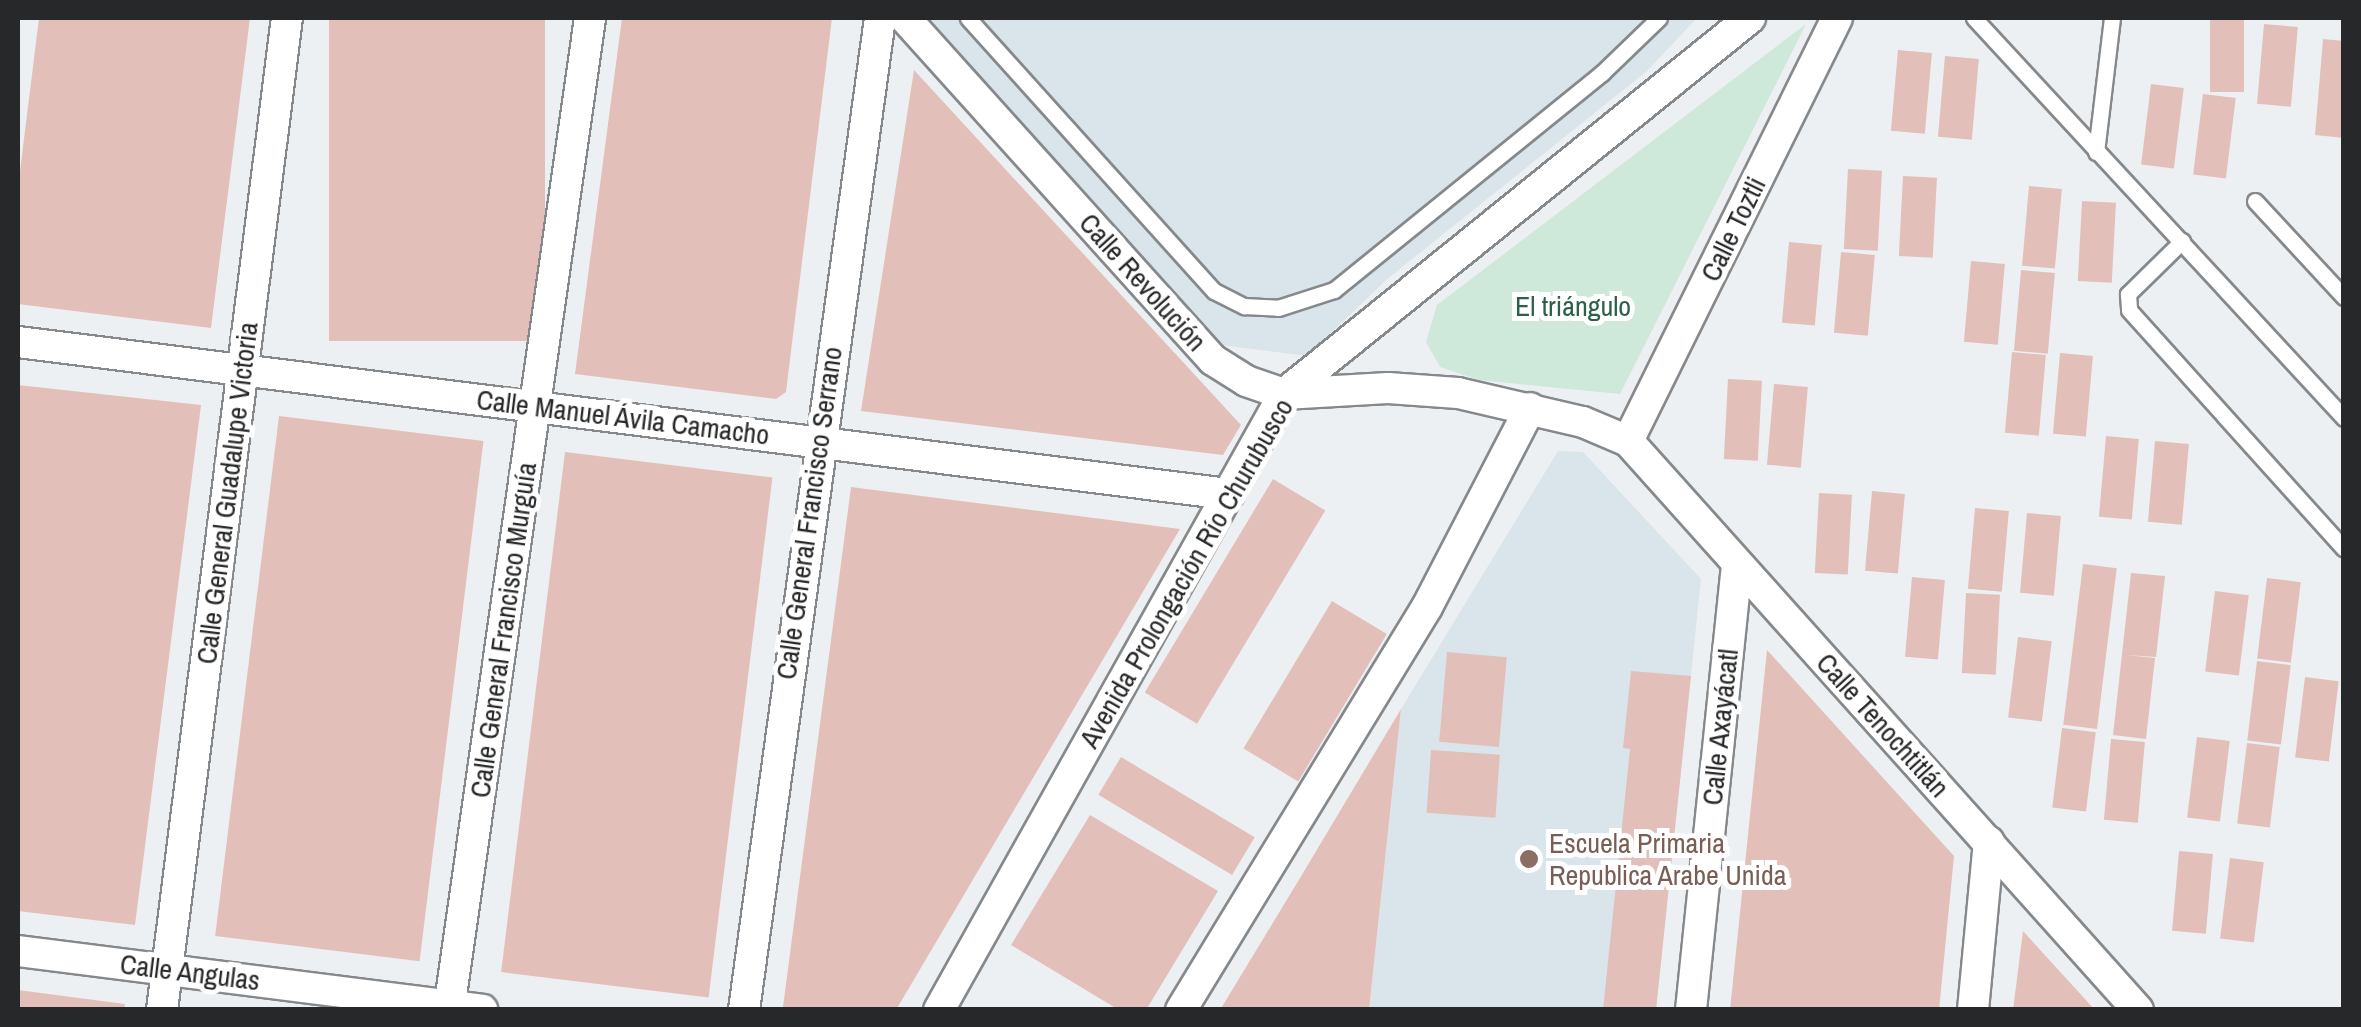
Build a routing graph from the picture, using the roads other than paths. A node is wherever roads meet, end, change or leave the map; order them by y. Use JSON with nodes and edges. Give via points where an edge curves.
{"nodes":[{"id":1,"x":286,"y":18,"type":"edge"},
{"id":2,"x":590,"y":18,"type":"edge"},
{"id":3,"x":880,"y":18,"type":"edge"},
{"id":4,"x":905,"y":18,"type":"edge"},
{"id":5,"x":968,"y":18,"type":"edge"},
{"id":6,"x":1659,"y":18,"type":"edge"},
{"id":7,"x":1750,"y":18,"type":"edge"},
{"id":8,"x":1837,"y":18,"type":"edge"},
{"id":9,"x":1974,"y":18,"type":"edge"},
{"id":10,"x":2112,"y":18,"type":"edge"},
{"id":11,"x":2096,"y":152,"type":"junction"},
{"id":12,"x":2255,"y":201,"type":"dead end"},
{"id":13,"x":2182,"y":241,"type":"junction"},
{"id":14,"x":2344,"y":297,"type":"edge"},
{"id":15,"x":18,"y":342,"type":"edge"},
{"id":16,"x":242,"y":369,"type":"junction"},
{"id":17,"x":1284,"y":394,"type":"junction"},
{"id":18,"x":534,"y":408,"type":"junction"},
{"id":19,"x":1530,"y":408,"type":"junction"},
{"id":20,"x":2344,"y":418,"type":"edge"},
{"id":21,"x":818,"y":441,"type":"junction"},
{"id":22,"x":1628,"y":441,"type":"junction"},
{"id":23,"x":1228,"y":494,"type":"junction"},
{"id":24,"x":2344,"y":548,"type":"edge"},
{"id":25,"x":1737,"y":564,"type":"junction"},
{"id":26,"x":1988,"y":842,"type":"junction"},
{"id":27,"x":18,"y":951,"type":"edge"},
{"id":28,"x":168,"y":968,"type":"junction"},
{"id":29,"x":449,"y":1008,"type":"edge"},
{"id":30,"x":162,"y":1010,"type":"edge"},
{"id":31,"x":482,"y":1010,"type":"edge"},
{"id":32,"x":744,"y":1010,"type":"edge"},
{"id":33,"x":939,"y":1010,"type":"edge"},
{"id":34,"x":1181,"y":1010,"type":"edge"},
{"id":35,"x":1691,"y":1010,"type":"edge"},
{"id":36,"x":1973,"y":1010,"type":"edge"},
{"id":37,"x":2138,"y":1010,"type":"edge"}],
"edges":[{"from":1,"to":16,"type":"street","name":"Calle General Guadalupe Victoria"},
{"from":2,"to":18,"type":"street","name":"Calle General Francisco Murguía"},
{"from":3,"to":21,"type":"street","name":"Calle General Francisco Serrano"},
{"from":4,"to":17,"type":"street","name":"Calle Revolución","via":[[1213,360]]},
{"from":5,"to":6,"type":"lane","via":[[1214,291],[1244,306],[1278,308],[1334,290],[1602,73]]},
{"from":7,"to":17,"type":"street","name":"Avenida Prolongación Río Churubusco"},
{"from":8,"to":22,"type":"street","name":"Calle Toztli"},
{"from":9,"to":11,"type":"lane"},
{"from":10,"to":11,"type":"lane"},
{"from":11,"to":13,"type":"lane"},
{"from":12,"to":14,"type":"lane"},
{"from":13,"to":20,"type":"lane"},
{"from":13,"to":24,"type":"lane","via":[[2128,294],[2129,310]]},
{"from":15,"to":16,"type":"street","name":"Calle Manuel Ávila Camacho"},
{"from":16,"to":18,"type":"street","name":"Calle Manuel Ávila Camacho"},
{"from":16,"to":28,"type":"street","name":"Calle General Guadalupe Victoria"},
{"from":17,"to":19,"type":"street","name":"Calle Revolución","via":[[1388,388]]},
{"from":17,"to":23,"type":"street","name":"Avenida Prolongación Río Churubusco"},
{"from":18,"to":21,"type":"street","name":"Calle Manuel Ávila Camacho"},
{"from":18,"to":29,"type":"street","name":"Calle General Francisco Murguía"},
{"from":19,"to":22,"type":"street","name":"Calle Revolución"},
{"from":19,"to":34,"type":"street","via":[[1427,607]]},
{"from":21,"to":23,"type":"street","name":"Calle Manuel Ávila Camacho"},
{"from":21,"to":32,"type":"street","name":"Calle General Francisco Serrano"},
{"from":22,"to":25,"type":"street","name":"Calle Tenochtitlán"},
{"from":23,"to":33,"type":"street","name":"Avenida Prolongación Río Churubusco"},
{"from":25,"to":26,"type":"street","name":"Calle Tenochtitlán"},
{"from":25,"to":35,"type":"street","name":"Calle Axayácatl"},
{"from":26,"to":36,"type":"street"},
{"from":26,"to":37,"type":"street","name":"Calle Tenochtitlán"},
{"from":27,"to":28,"type":"street","name":"Calle Angulas"},
{"from":28,"to":29,"type":"street","name":"Calle Angulas"},
{"from":28,"to":30,"type":"street","name":"Calle General Guadalupe Victoria"},
{"from":29,"to":31,"type":"street","name":"Calle Angulas"}]}
